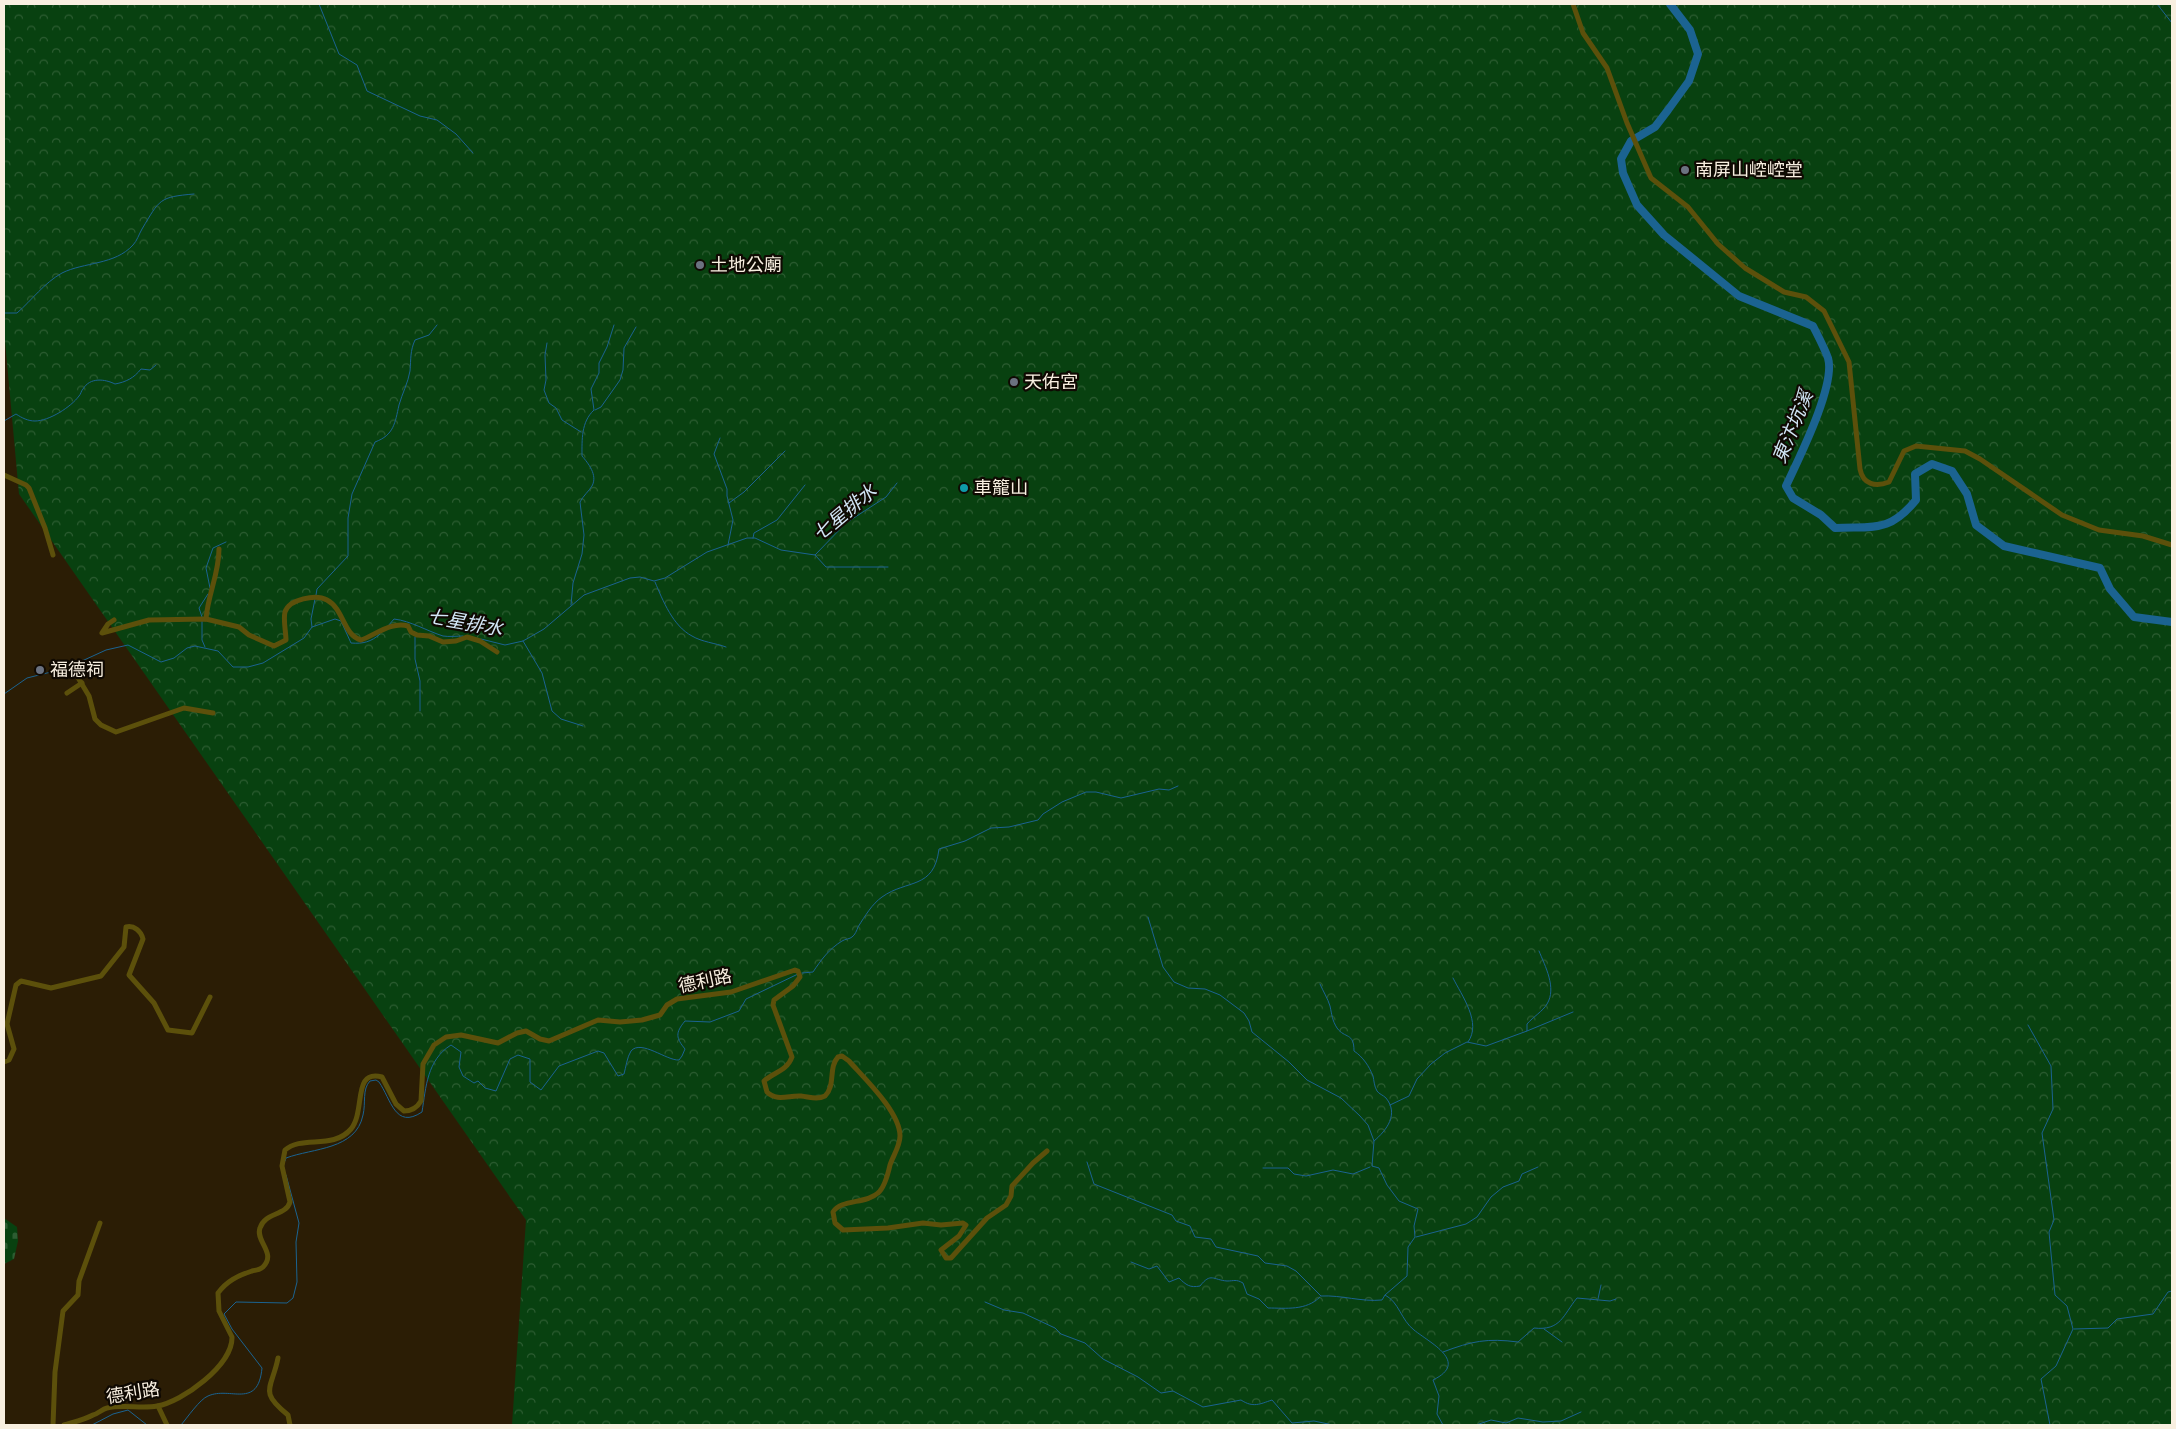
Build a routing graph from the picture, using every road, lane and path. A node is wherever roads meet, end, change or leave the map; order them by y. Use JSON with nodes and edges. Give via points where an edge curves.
{"nodes":[{"id":1,"x":1573,"y":4,"type":"edge"},
{"id":2,"x":4,"y":475,"type":"edge"},
{"id":3,"x":2172,"y":545,"type":"edge"},
{"id":4,"x":219,"y":549,"type":"dead end"},
{"id":5,"x":52,"y":555,"type":"dead end"},
{"id":6,"x":206,"y":619,"type":"junction"},
{"id":7,"x":114,"y":620,"type":"dead end"},
{"id":8,"x":497,"y":652,"type":"dead end"},
{"id":9,"x":65,"y":663,"type":"dead end"},
{"id":10,"x":82,"y":683,"type":"junction"},
{"id":11,"x":67,"y":693,"type":"dead end"},
{"id":12,"x":213,"y":713,"type":"dead end"},
{"id":13,"x":210,"y":997,"type":"dead end"},
{"id":14,"x":6,"y":1025,"type":"edge"},
{"id":15,"x":4,"y":1062,"type":"edge"},
{"id":16,"x":1047,"y":1151,"type":"dead end"},
{"id":17,"x":100,"y":1223,"type":"dead end"},
{"id":18,"x":278,"y":1358,"type":"dead end"},
{"id":19,"x":158,"y":1406,"type":"junction"},
{"id":20,"x":53,"y":1425,"type":"edge"},
{"id":21,"x":64,"y":1425,"type":"edge"},
{"id":22,"x":167,"y":1425,"type":"edge"},
{"id":23,"x":290,"y":1425,"type":"edge"}],
"edges":[{"from":1,"to":3,"type":"street","via":[[1583,33],[1607,68],[1651,178],[1688,207],[1718,244],[1745,268],[1784,292],[1806,297],[1824,311],[1850,362],[1860,470],[1866,482],[1881,485],[1889,482],[1904,451],[1916,446],[1964,451],[2062,515],[2099,530],[2143,536]]},
{"from":2,"to":5,"type":"street","via":[[29,488]]},
{"from":4,"to":6,"type":"street"},
{"from":6,"to":7,"type":"street","via":[[149,620],[102,634]]},
{"from":6,"to":8,"type":"street","via":[[239,627],[274,646],[286,640],[285,614],[289,606],[300,600],[320,597],[335,605],[355,639],[361,640],[377,631],[402,624],[417,635],[443,642],[466,637],[480,640]]},
{"from":9,"to":10,"type":"street"},
{"from":10,"to":11,"type":"street"},
{"from":10,"to":12,"type":"street","via":[[95,719],[116,732],[184,708]]},
{"from":13,"to":14,"type":"street","via":[[192,1033],[168,1030],[154,1003],[129,975],[143,939],[142,934],[129,926],[125,930],[124,947],[101,976],[51,988],[21,981],[16,985]]},
{"from":14,"to":15,"type":"street","via":[[14,1049],[9,1060]]},
{"from":16,"to":19,"type":"street","name":"德利路","via":[[1012,1186],[1006,1205],[987,1218],[952,1258],[946,1258],[941,1250],[959,1236],[966,1225],[963,1223],[843,1230],[835,1223],[835,1208],[863,1201],[878,1193],[885,1182],[900,1134],[896,1116],[842,1056],[833,1062],[832,1083],[825,1096],[786,1098],[773,1097],[767,1092],[764,1082],[789,1065],[792,1057],[775,1015],[774,1000],[792,986],[799,974],[787,972],[731,992],[677,999],[660,1014],[642,1020],[598,1020],[549,1041],[526,1031],[498,1043],[461,1035],[446,1036],[434,1044],[423,1064],[421,1101],[412,1111],[404,1111],[396,1104],[382,1077],[376,1075],[367,1078],[362,1086],[360,1107],[350,1129],[334,1140],[294,1145],[285,1150],[282,1166],[290,1202],[285,1210],[260,1225],[259,1234],[267,1252],[265,1264],[261,1269],[229,1280],[218,1293],[219,1311],[232,1337],[226,1357],[218,1368],[182,1396]]},
{"from":17,"to":20,"type":"street","via":[[79,1281],[78,1295],[63,1311],[55,1372]]},
{"from":18,"to":23,"type":"street","via":[[269,1388],[270,1398],[288,1415]]},
{"from":19,"to":21,"type":"street","name":"德利路","via":[[107,1408]]},
{"from":19,"to":22,"type":"street"}]}
